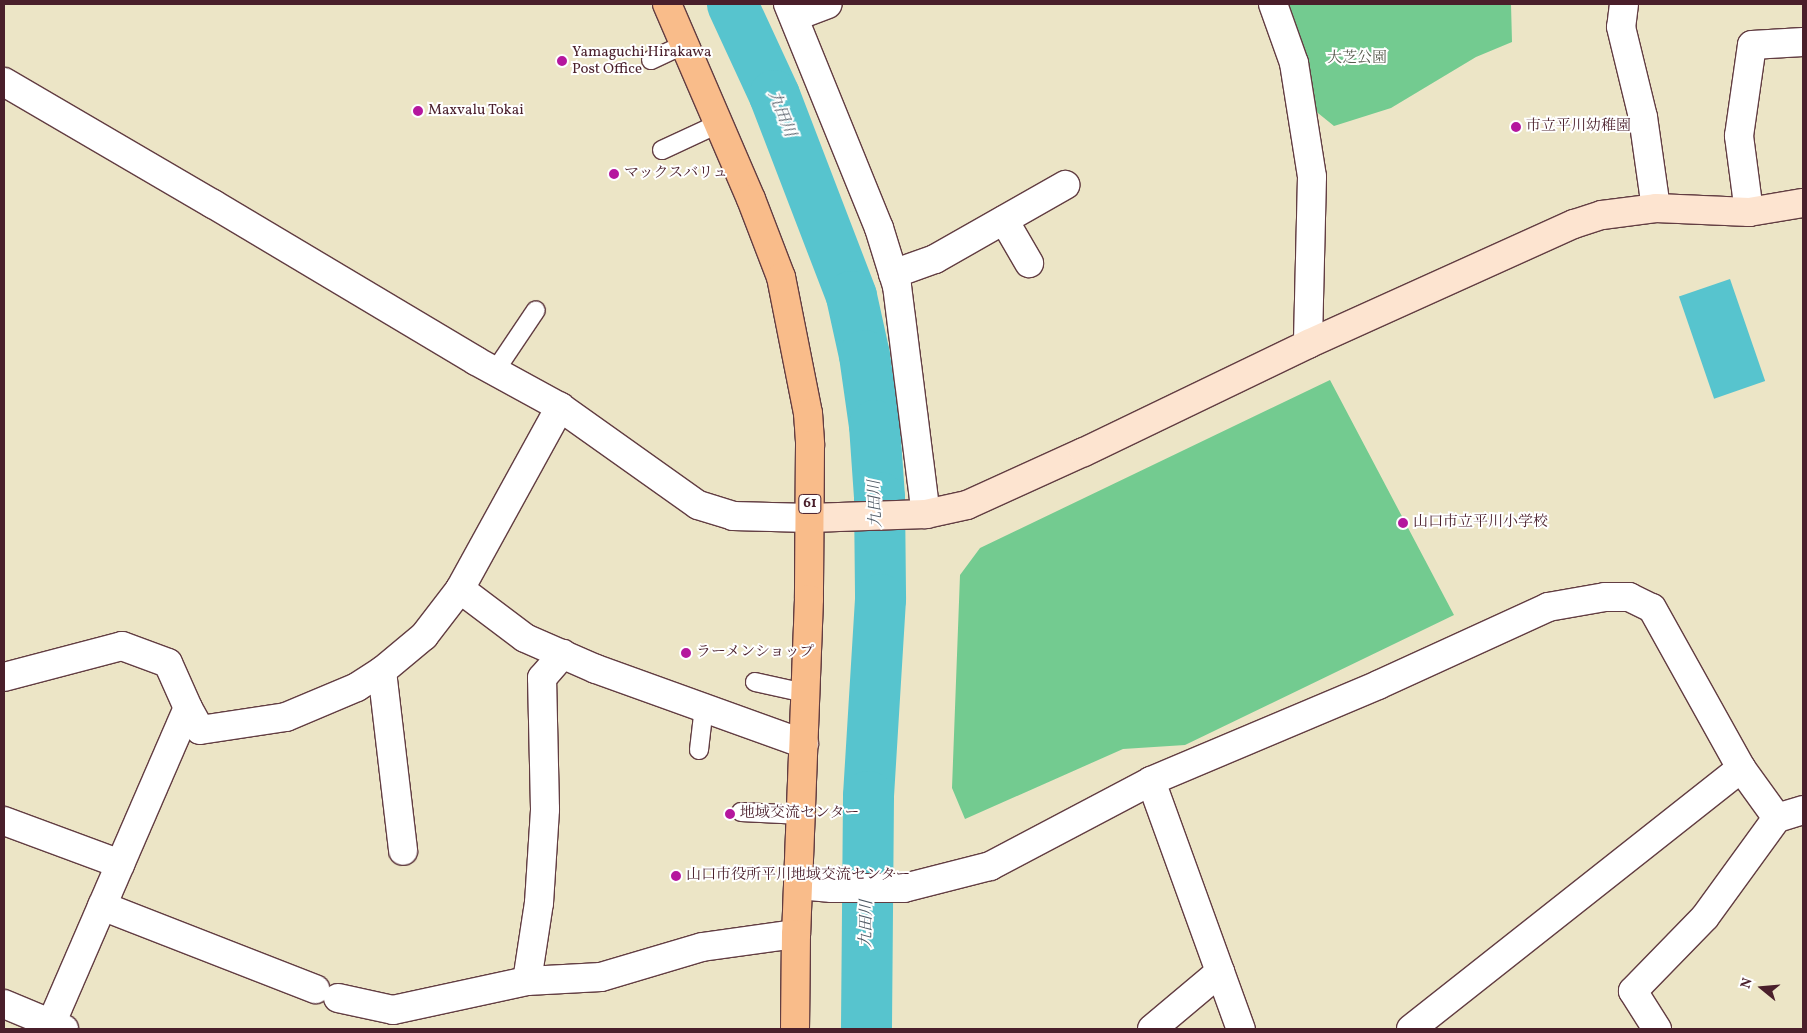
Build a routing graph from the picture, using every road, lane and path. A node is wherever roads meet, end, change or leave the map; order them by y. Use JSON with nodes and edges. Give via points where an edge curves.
{"nodes":[{"id":1,"x":667,"y":4,"type":"edge"},
{"id":2,"x":828,"y":4,"type":"edge"},
{"id":3,"x":1273,"y":4,"type":"edge"},
{"id":4,"x":1624,"y":4,"type":"edge"},
{"id":5,"x":791,"y":10,"type":"edge"},
{"id":6,"x":1803,"y":42,"type":"edge"},
{"id":7,"x":685,"y":44,"type":"junction"},
{"id":8,"x":651,"y":60,"type":"dead end"},
{"id":9,"x":4,"y":82,"type":"edge"},
{"id":10,"x":718,"y":124,"type":"junction"},
{"id":11,"x":662,"y":150,"type":"dead end"},
{"id":12,"x":1065,"y":186,"type":"dead end"},
{"id":13,"x":1803,"y":203,"type":"edge"},
{"id":14,"x":1656,"y":208,"type":"junction"},
{"id":15,"x":1749,"y":212,"type":"junction"},
{"id":16,"x":1004,"y":220,"type":"junction"},
{"id":17,"x":1029,"y":263,"type":"dead end"},
{"id":18,"x":893,"y":274,"type":"junction"},
{"id":19,"x":536,"y":310,"type":"dead end"},
{"id":20,"x":1308,"y":344,"type":"junction"},
{"id":21,"x":495,"y":371,"type":"junction"},
{"id":22,"x":560,"y":407,"type":"junction"},
{"id":23,"x":921,"y":515,"type":"junction"},
{"id":24,"x":810,"y":518,"type":"junction"},
{"id":25,"x":460,"y":589,"type":"junction"},
{"id":26,"x":563,"y":654,"type":"junction"},
{"id":27,"x":382,"y":671,"type":"junction"},
{"id":28,"x":4,"y":677,"type":"edge"},
{"id":29,"x":754,"y":682,"type":"dead end"},
{"id":30,"x":805,"y":693,"type":"junction"},
{"id":31,"x":188,"y":708,"type":"junction"},
{"id":32,"x":704,"y":708,"type":"junction"},
{"id":33,"x":804,"y":744,"type":"junction"},
{"id":34,"x":699,"y":750,"type":"dead end"},
{"id":35,"x":1741,"y":768,"type":"junction"},
{"id":36,"x":1151,"y":781,"type":"junction"},
{"id":37,"x":1803,"y":810,"type":"edge"},
{"id":38,"x":741,"y":812,"type":"dead end"},
{"id":39,"x":802,"y":815,"type":"junction"},
{"id":40,"x":1777,"y":818,"type":"junction"},
{"id":41,"x":4,"y":821,"type":"edge"},
{"id":42,"x":403,"y":851,"type":"dead end"},
{"id":43,"x":120,"y":864,"type":"junction"},
{"id":44,"x":798,"y":885,"type":"junction"},
{"id":45,"x":102,"y":906,"type":"junction"},
{"id":46,"x":796,"y":934,"type":"junction"},
{"id":47,"x":1220,"y":972,"type":"junction"},
{"id":48,"x":527,"y":981,"type":"junction"},
{"id":49,"x":4,"y":1004,"type":"edge"},
{"id":50,"x":58,"y":1027,"type":"edge"},
{"id":51,"x":795,"y":1029,"type":"edge"},
{"id":52,"x":1152,"y":1029,"type":"edge"},
{"id":53,"x":1241,"y":1029,"type":"edge"},
{"id":54,"x":1411,"y":1029,"type":"edge"},
{"id":55,"x":1657,"y":1029,"type":"edge"}],
"edges":[{"from":1,"to":7,"type":"main road","number":"61"},
{"from":2,"to":5,"type":"street"},
{"from":3,"to":20,"type":"street","via":[[1294,63],[1312,177]]},
{"from":4,"to":14,"type":"street","via":[[1621,27],[1643,117]]},
{"from":5,"to":18,"type":"street","via":[[879,228]]},
{"from":6,"to":15,"type":"street","via":[[1752,44],[1739,136]]},
{"from":7,"to":8,"type":"lane"},
{"from":7,"to":10,"type":"main road","number":"61"},
{"from":9,"to":21,"type":"street"},
{"from":10,"to":11,"type":"lane"},
{"from":10,"to":24,"type":"main road","number":"61","via":[[781,277],[808,413]]},
{"from":12,"to":16,"type":"street"},
{"from":13,"to":15,"type":"street"},
{"from":14,"to":15,"type":"street"},
{"from":14,"to":20,"type":"street","via":[[1602,215],[1574,224]]},
{"from":16,"to":17,"type":"street"},
{"from":16,"to":18,"type":"street","via":[[935,259]]},
{"from":18,"to":23,"type":"street","via":[[897,286]]},
{"from":19,"to":21,"type":"lane"},
{"from":20,"to":23,"type":"street","via":[[1008,487],[967,504]]},
{"from":21,"to":22,"type":"street"},
{"from":22,"to":24,"type":"street","via":[[698,505],[733,516]]},
{"from":22,"to":25,"type":"street"},
{"from":23,"to":24,"type":"street"},
{"from":24,"to":30,"type":"main road","number":"61"},
{"from":25,"to":26,"type":"street","via":[[525,638]]},
{"from":25,"to":27,"type":"street","via":[[424,636]]},
{"from":26,"to":32,"type":"street"},
{"from":26,"to":48,"type":"street","via":[[542,678],[545,809],[539,904]]},
{"from":27,"to":31,"type":"street","via":[[357,687],[286,716],[200,730]]},
{"from":27,"to":42,"type":"street"},
{"from":28,"to":31,"type":"street","via":[[122,646],[168,663]]},
{"from":29,"to":30,"type":"lane"},
{"from":30,"to":33,"type":"main road","number":"61"},
{"from":31,"to":43,"type":"street"},
{"from":32,"to":33,"type":"street"},
{"from":32,"to":34,"type":"lane"},
{"from":33,"to":39,"type":"main road","number":"61"},
{"from":35,"to":36,"type":"street","via":[[1652,608],[1628,597],[1605,597],[1548,607],[1378,685]]},
{"from":35,"to":40,"type":"street"},
{"from":35,"to":54,"type":"street"},
{"from":36,"to":44,"type":"street","via":[[990,866],[904,888]]},
{"from":36,"to":47,"type":"street"},
{"from":37,"to":40,"type":"street"},
{"from":38,"to":39,"type":"lane"},
{"from":39,"to":44,"type":"main road","number":"61"},
{"from":40,"to":55,"type":"street","via":[[1706,917],[1633,991]]},
{"from":41,"to":43,"type":"street"},
{"from":43,"to":45,"type":"street"},
{"from":44,"to":46,"type":"main road","number":"61"},
{"from":45,"to":48,"type":"street","via":[[326,993],[393,1010]]},
{"from":45,"to":50,"type":"street"},
{"from":46,"to":48,"type":"street","via":[[702,947],[601,977]]},
{"from":46,"to":51,"type":"main road","number":"61"},
{"from":47,"to":52,"type":"street"},
{"from":47,"to":53,"type":"street"},
{"from":49,"to":50,"type":"street"}]}
